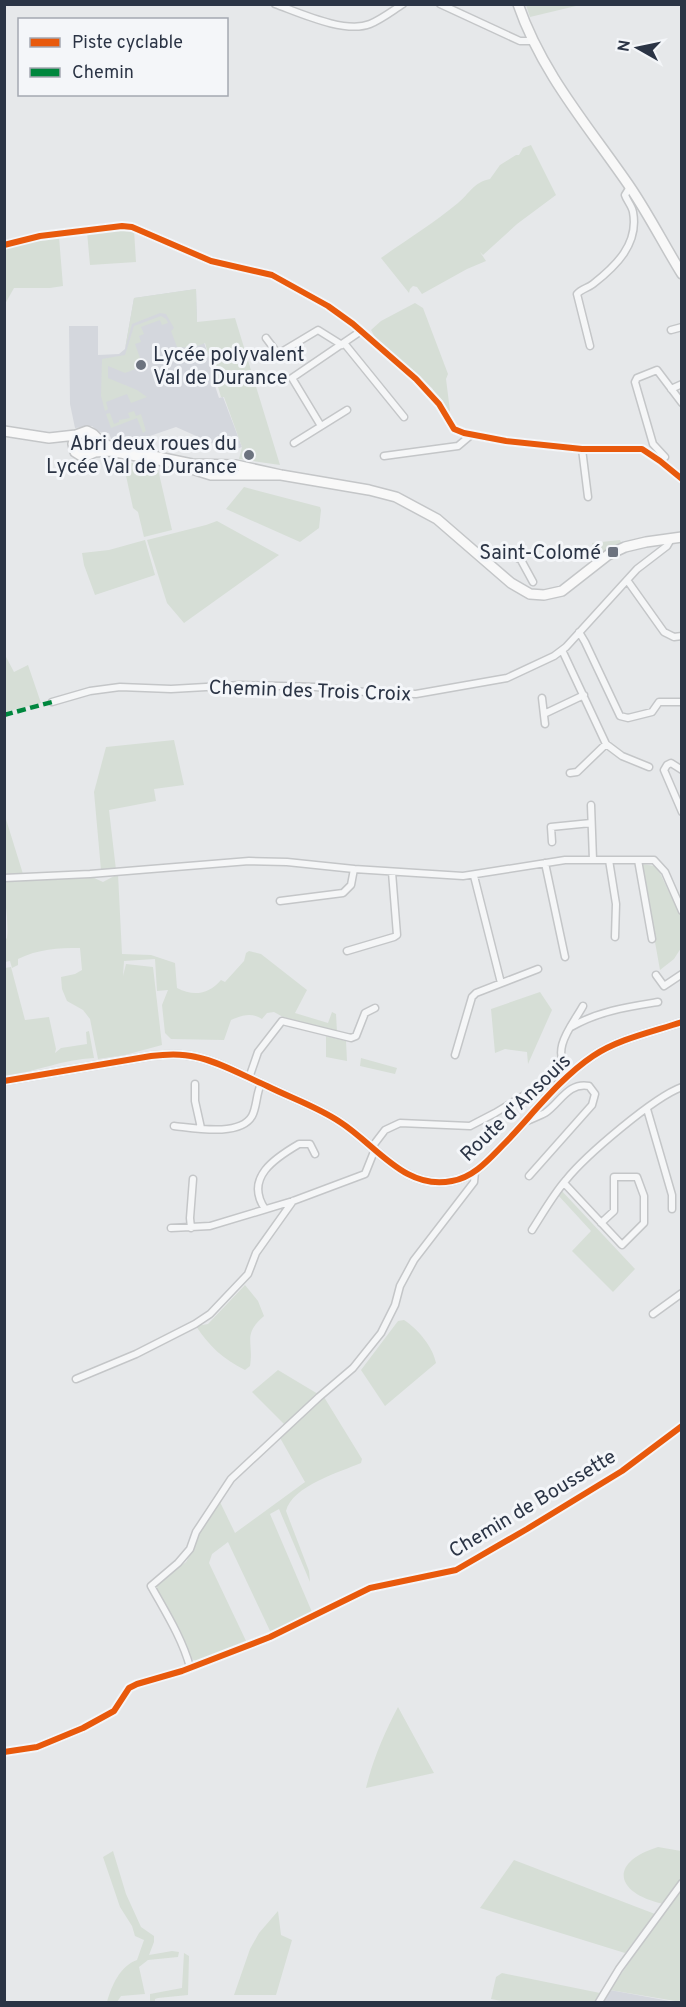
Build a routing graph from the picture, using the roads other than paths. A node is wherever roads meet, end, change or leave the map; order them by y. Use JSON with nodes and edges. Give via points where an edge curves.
{"nodes":[{"id":1,"x":275,"y":4,"type":"edge"},
{"id":2,"x":403,"y":4,"type":"edge"},
{"id":3,"x":440,"y":4,"type":"edge"},
{"id":4,"x":518,"y":4,"type":"edge"},
{"id":5,"x":532,"y":41,"type":"junction"},
{"id":6,"x":630,"y":187,"type":"junction"},
{"id":7,"x":4,"y":245,"type":"edge"},
{"id":8,"x":681,"y":273,"type":"edge"},
{"id":9,"x":681,"y":327,"type":"edge"},
{"id":10,"x":671,"y":330,"type":"dead end"},
{"id":11,"x":362,"y":331,"type":"junction"},
{"id":12,"x":266,"y":338,"type":"dead end"},
{"id":13,"x":343,"y":344,"type":"junction"},
{"id":14,"x":590,"y":346,"type":"dead end"},
{"id":15,"x":681,"y":384,"type":"edge"},
{"id":16,"x":671,"y":388,"type":"junction"},
{"id":17,"x":681,"y":403,"type":"edge"},
{"id":18,"x":406,"y":404,"type":"dead end"},
{"id":19,"x":398,"y":409,"type":"junction"},
{"id":20,"x":347,"y":410,"type":"dead end"},
{"id":21,"x":404,"y":417,"type":"dead end"},
{"id":22,"x":321,"y":426,"type":"junction"},
{"id":23,"x":4,"y":431,"type":"edge"},
{"id":24,"x":76,"y":435,"type":"junction"},
{"id":25,"x":471,"y":435,"type":"junction"},
{"id":26,"x":49,"y":438,"type":"junction"},
{"id":27,"x":97,"y":439,"type":"junction"},
{"id":28,"x":294,"y":443,"type":"dead end"},
{"id":29,"x":73,"y":448,"type":"junction"},
{"id":30,"x":582,"y":449,"type":"junction"},
{"id":31,"x":95,"y":452,"type":"junction"},
{"id":32,"x":384,"y":456,"type":"dead end"},
{"id":33,"x":664,"y":457,"type":"dead end"},
{"id":34,"x":281,"y":475,"type":"junction"},
{"id":35,"x":681,"y":479,"type":"edge"},
{"id":36,"x":588,"y":497,"type":"dead end"},
{"id":37,"x":678,"y":540,"type":"edge"},
{"id":38,"x":652,"y":541,"type":"junction"},
{"id":39,"x":656,"y":554,"type":"junction"},
{"id":40,"x":486,"y":561,"type":"junction"},
{"id":41,"x":627,"y":580,"type":"junction"},
{"id":42,"x":533,"y":582,"type":"dead end"},
{"id":43,"x":579,"y":633,"type":"junction"},
{"id":44,"x":681,"y":636,"type":"edge"},
{"id":45,"x":562,"y":650,"type":"junction"},
{"id":46,"x":584,"y":695,"type":"junction"},
{"id":47,"x":542,"y":698,"type":"dead end"},
{"id":48,"x":52,"y":702,"type":"dead end"},
{"id":49,"x":681,"y":702,"type":"edge"},
{"id":50,"x":544,"y":714,"type":"junction"},
{"id":51,"x":545,"y":724,"type":"dead end"},
{"id":52,"x":606,"y":744,"type":"junction"},
{"id":53,"x":649,"y":767,"type":"dead end"},
{"id":54,"x":681,"y":770,"type":"edge"},
{"id":55,"x":570,"y":773,"type":"dead end"},
{"id":56,"x":591,"y":805,"type":"dead end"},
{"id":57,"x":681,"y":812,"type":"edge"},
{"id":58,"x":591,"y":823,"type":"junction"},
{"id":59,"x":552,"y":842,"type":"dead end"},
{"id":60,"x":593,"y":860,"type":"junction"},
{"id":61,"x":609,"y":860,"type":"junction"},
{"id":62,"x":638,"y":860,"type":"junction"},
{"id":63,"x":545,"y":863,"type":"junction"},
{"id":64,"x":354,"y":869,"type":"junction"},
{"id":65,"x":392,"y":872,"type":"junction"},
{"id":66,"x":474,"y":876,"type":"junction"},
{"id":67,"x":4,"y":878,"type":"edge"},
{"id":68,"x":679,"y":897,"type":"edge"},
{"id":69,"x":280,"y":901,"type":"dead end"},
{"id":70,"x":681,"y":911,"type":"edge"},
{"id":71,"x":615,"y":937,"type":"dead end"},
{"id":72,"x":652,"y":939,"type":"dead end"},
{"id":73,"x":347,"y":951,"type":"dead end"},
{"id":74,"x":565,"y":957,"type":"dead end"},
{"id":75,"x":538,"y":969,"type":"dead end"},
{"id":76,"x":681,"y":974,"type":"edge"},
{"id":77,"x":656,"y":975,"type":"dead end"},
{"id":78,"x":501,"y":982,"type":"junction"},
{"id":79,"x":658,"y":1002,"type":"dead end"},
{"id":80,"x":583,"y":1006,"type":"dead end"},
{"id":81,"x":375,"y":1008,"type":"dead end"},
{"id":82,"x":681,"y":1022,"type":"edge"},
{"id":83,"x":571,"y":1027,"type":"junction"},
{"id":84,"x":455,"y":1055,"type":"dead end"},
{"id":85,"x":569,"y":1072,"type":"junction"},
{"id":86,"x":249,"y":1078,"type":"junction"},
{"id":87,"x":4,"y":1081,"type":"edge"},
{"id":88,"x":195,"y":1084,"type":"dead end"},
{"id":89,"x":261,"y":1084,"type":"junction"},
{"id":90,"x":681,"y":1088,"type":"edge"},
{"id":91,"x":647,"y":1109,"type":"junction"},
{"id":92,"x":527,"y":1120,"type":"junction"},
{"id":93,"x":174,"y":1126,"type":"dead end"},
{"id":94,"x":201,"y":1128,"type":"junction"},
{"id":95,"x":373,"y":1148,"type":"junction"},
{"id":96,"x":315,"y":1154,"type":"dead end"},
{"id":97,"x":475,"y":1172,"type":"junction"},
{"id":98,"x":529,"y":1176,"type":"dead end"},
{"id":99,"x":194,"y":1179,"type":"dead end"},
{"id":100,"x":564,"y":1183,"type":"junction"},
{"id":101,"x":293,"y":1201,"type":"junction"},
{"id":102,"x":265,"y":1209,"type":"junction"},
{"id":103,"x":672,"y":1209,"type":"dead end"},
{"id":104,"x":602,"y":1223,"type":"junction"},
{"id":105,"x":191,"y":1227,"type":"junction"},
{"id":106,"x":171,"y":1228,"type":"dead end"},
{"id":107,"x":532,"y":1230,"type":"dead end"},
{"id":108,"x":681,"y":1293,"type":"edge"},
{"id":109,"x":653,"y":1314,"type":"dead end"},
{"id":110,"x":76,"y":1379,"type":"dead end"},
{"id":111,"x":681,"y":1426,"type":"edge"},
{"id":112,"x":190,"y":1667,"type":"junction"},
{"id":113,"x":4,"y":1752,"type":"edge"},
{"id":114,"x":681,"y":1883,"type":"edge"},
{"id":115,"x":599,"y":2002,"type":"edge"}],
"edges":[{"from":1,"to":2,"type":"street","via":[[338,25],[357,27],[371,24]]},
{"from":3,"to":5,"type":"street","via":[[520,41]]},
{"from":4,"to":5,"type":"main road"},
{"from":5,"to":6,"type":"main road","via":[[562,94]]},
{"from":6,"to":8,"type":"main road"},
{"from":6,"to":14,"type":"street","via":[[625,195],[633,212],[633,223],[626,253],[577,294]]},
{"from":7,"to":11,"type":"street","via":[[63,232],[132,227],[211,261],[272,275],[328,306]]},
{"from":9,"to":10,"type":"street"},
{"from":11,"to":13,"type":"street"},
{"from":11,"to":25,"type":"street","via":[[416,379],[439,404],[454,429]]},
{"from":12,"to":13,"type":"street","via":[[278,354],[318,330]]},
{"from":13,"to":19,"type":"street"},
{"from":13,"to":22,"type":"street","via":[[292,378]]},
{"from":15,"to":16,"type":"street"},
{"from":16,"to":17,"type":"street"},
{"from":16,"to":33,"type":"street","via":[[657,370],[643,374],[635,382],[653,444]]},
{"from":18,"to":19,"type":"street"},
{"from":19,"to":21,"type":"street"},
{"from":20,"to":22,"type":"street"},
{"from":22,"to":28,"type":"street"},
{"from":23,"to":26,"type":"main road"},
{"from":24,"to":26,"type":"main road"},
{"from":24,"to":27,"type":"main road","via":[[87,431]]},
{"from":24,"to":29,"type":"main road"},
{"from":25,"to":30,"type":"street"},
{"from":25,"to":32,"type":"street","via":[[458,446]]},
{"from":26,"to":29,"type":"main road"},
{"from":27,"to":31,"type":"main road"},
{"from":27,"to":34,"type":"main road","via":[[114,448],[192,464],[236,465]]},
{"from":29,"to":31,"type":"main road","via":[[83,457]]},
{"from":30,"to":35,"type":"street","via":[[642,449]]},
{"from":30,"to":36,"type":"street"},
{"from":31,"to":34,"type":"main road","via":[[169,462],[217,475]]},
{"from":34,"to":40,"type":"main road","via":[[404,500],[437,519]]},
{"from":37,"to":38,"type":"main road"},
{"from":37,"to":39,"type":"street","name":"Chemin des Trois Croix"},
{"from":38,"to":39,"type":"street"},
{"from":38,"to":40,"type":"main road","via":[[613,552],[562,591],[544,595],[520,590]]},
{"from":39,"to":41,"type":"street","name":"Chemin des Trois Croix"},
{"from":40,"to":42,"type":"street","via":[[504,550],[521,560]]},
{"from":41,"to":43,"type":"street","name":"Chemin des Trois Croix"},
{"from":41,"to":44,"type":"street","via":[[664,632]]},
{"from":43,"to":45,"type":"street","name":"Chemin des Trois Croix"},
{"from":43,"to":49,"type":"street","via":[[620,716],[628,718],[652,711],[659,702]]},
{"from":45,"to":46,"type":"street"},
{"from":45,"to":48,"type":"street","name":"Chemin des Trois Croix","via":[[507,678],[416,694],[241,685],[120,687]]},
{"from":46,"to":50,"type":"street"},
{"from":46,"to":52,"type":"street"},
{"from":47,"to":50,"type":"street"},
{"from":50,"to":51,"type":"street"},
{"from":52,"to":53,"type":"street","via":[[622,756]]},
{"from":52,"to":55,"type":"street","via":[[578,772]]},
{"from":54,"to":57,"type":"street","via":[[671,763],[664,770]]},
{"from":56,"to":58,"type":"street"},
{"from":58,"to":59,"type":"street","via":[[551,827]]},
{"from":58,"to":60,"type":"street"},
{"from":60,"to":61,"type":"street"},
{"from":60,"to":63,"type":"street"},
{"from":61,"to":62,"type":"street"},
{"from":61,"to":71,"type":"street","via":[[616,904]]},
{"from":62,"to":68,"type":"street","via":[[654,860],[660,865]]},
{"from":62,"to":72,"type":"street"},
{"from":63,"to":66,"type":"street"},
{"from":63,"to":74,"type":"street"},
{"from":64,"to":65,"type":"street"},
{"from":64,"to":67,"type":"street","via":[[249,861]]},
{"from":64,"to":69,"type":"street","via":[[351,885],[343,893]]},
{"from":65,"to":66,"type":"street"},
{"from":65,"to":73,"type":"street","via":[[397,934]]},
{"from":66,"to":78,"type":"street"},
{"from":68,"to":70,"type":"street"},
{"from":75,"to":78,"type":"street"},
{"from":76,"to":77,"type":"street","via":[[664,986]]},
{"from":78,"to":84,"type":"street","via":[[472,997]]},
{"from":79,"to":83,"type":"street","via":[[618,1008]]},
{"from":80,"to":83,"type":"street"},
{"from":81,"to":86,"type":"street","via":[[365,1013],[356,1036],[351,1038],[282,1021],[258,1052]]},
{"from":82,"to":85,"type":"street","name":"Route d'Ansouis","via":[[612,1046]]},
{"from":83,"to":85,"type":"street","via":[[560,1052]]},
{"from":85,"to":92,"type":"street","name":"Route d'Ansouis"},
{"from":85,"to":95,"type":"street","via":[[470,1126],[400,1123],[384,1130]]},
{"from":86,"to":87,"type":"street","name":"Route d'Ansouis","via":[[205,1059],[170,1054]]},
{"from":86,"to":89,"type":"street","name":"Route d'Ansouis"},
{"from":88,"to":94,"type":"street"},
{"from":89,"to":94,"type":"street","via":[[247,1122],[228,1130]]},
{"from":89,"to":95,"type":"street","name":"Route d'Ansouis","via":[[329,1116]]},
{"from":90,"to":91,"type":"street"},
{"from":91,"to":100,"type":"street"},
{"from":91,"to":103,"type":"street","via":[[672,1195]]},
{"from":92,"to":97,"type":"street","name":"Route d'Ansouis"},
{"from":92,"to":98,"type":"street","via":[[545,1113],[576,1086],[589,1086],[594,1094],[592,1105]]},
{"from":93,"to":94,"type":"street"},
{"from":95,"to":97,"type":"street","name":"Route d'Ansouis","via":[[419,1180],[441,1183]]},
{"from":95,"to":101,"type":"street","via":[[365,1173]]},
{"from":96,"to":102,"type":"street","via":[[310,1144],[299,1144],[265,1170],[258,1187]]},
{"from":97,"to":112,"type":"street","via":[[474,1182],[414,1260],[381,1333],[353,1368],[231,1479],[196,1532],[190,1549],[151,1586],[173,1624]]},
{"from":99,"to":105,"type":"street"},
{"from":100,"to":104,"type":"street"},
{"from":100,"to":107,"type":"street"},
{"from":101,"to":102,"type":"street"},
{"from":101,"to":110,"type":"street","via":[[256,1253],[248,1274],[210,1314],[136,1354]]},
{"from":102,"to":105,"type":"street","via":[[210,1226]]},
{"from":104,"to":104,"type":"street","via":[[622,1245],[644,1223],[644,1196],[637,1177],[614,1177],[614,1212]]},
{"from":105,"to":106,"type":"street"},
{"from":108,"to":109,"type":"street"},
{"from":111,"to":112,"type":"street","name":"Chemin de Boussette","via":[[622,1471],[456,1570],[370,1588],[270,1637]]},
{"from":112,"to":113,"type":"street","name":"Chemin de Boussette","via":[[129,1688],[114,1711],[82,1728],[37,1747]]},
{"from":114,"to":115,"type":"street"}]}
